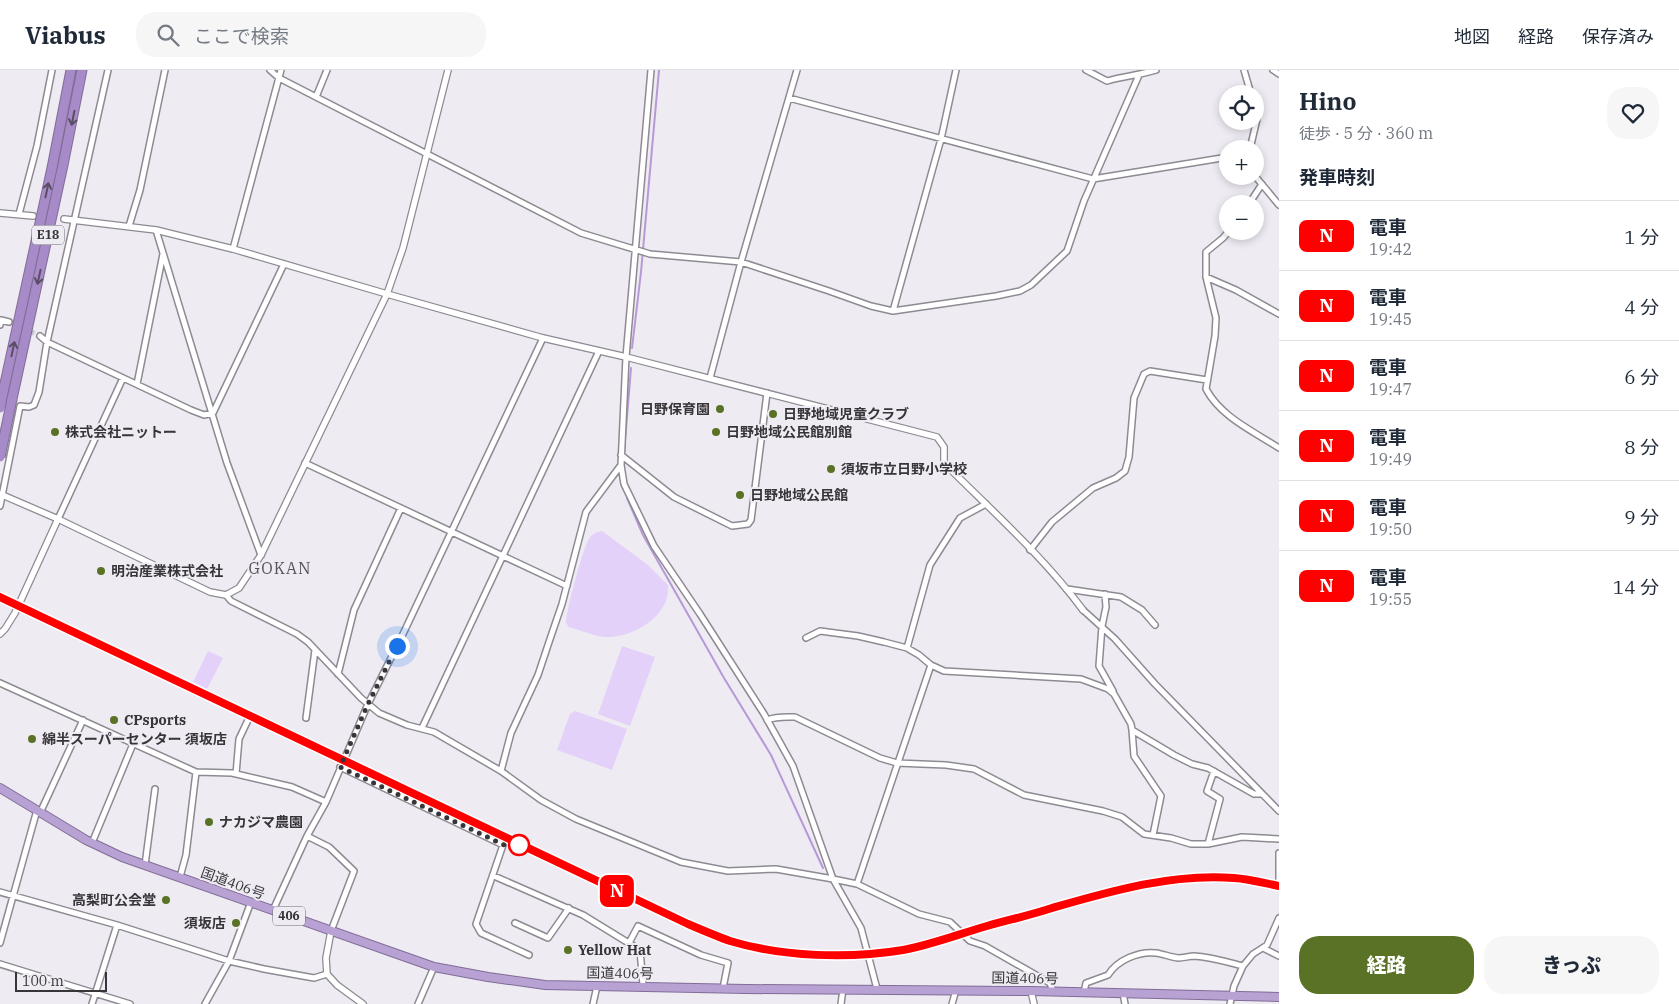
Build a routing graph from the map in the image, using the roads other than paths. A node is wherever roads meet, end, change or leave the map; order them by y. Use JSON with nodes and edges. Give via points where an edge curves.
{"nodes":[{"id":1,"x":52,"y":70,"type":"edge"},
{"id":2,"x":71,"y":70,"type":"edge"},
{"id":3,"x":82,"y":70,"type":"edge"},
{"id":4,"x":108,"y":70,"type":"edge"},
{"id":5,"x":165,"y":70,"type":"edge"},
{"id":6,"x":270,"y":70,"type":"edge"},
{"id":7,"x":281,"y":70,"type":"edge"},
{"id":8,"x":326,"y":70,"type":"edge"},
{"id":9,"x":448,"y":70,"type":"edge"},
{"id":10,"x":651,"y":70,"type":"edge"},
{"id":11,"x":797,"y":70,"type":"edge"},
{"id":12,"x":956,"y":70,"type":"edge"},
{"id":13,"x":1086,"y":70,"type":"edge"},
{"id":14,"x":1156,"y":70,"type":"edge"},
{"id":15,"x":1244,"y":70,"type":"edge"},
{"id":16,"x":1273,"y":70,"type":"edge"},
{"id":17,"x":1279,"y":74,"type":"edge"},
{"id":18,"x":1139,"y":75,"type":"junction"},
{"id":19,"x":279,"y":78,"type":"junction"},
{"id":20,"x":1248,"y":85,"type":"edge"},
{"id":21,"x":316,"y":97,"type":"junction"},
{"id":22,"x":789,"y":98,"type":"junction"},
{"id":23,"x":940,"y":139,"type":"junction"},
{"id":24,"x":426,"y":153,"type":"junction"},
{"id":25,"x":1219,"y":158,"type":"edge"},
{"id":26,"x":1093,"y":179,"type":"junction"},
{"id":27,"x":1263,"y":185,"type":"edge"},
{"id":28,"x":1279,"y":205,"type":"edge"},
{"id":29,"x":0,"y":213,"type":"edge"},
{"id":30,"x":19,"y":214,"type":"junction"},
{"id":31,"x":33,"y":216,"type":"dead end"},
{"id":32,"x":64,"y":218,"type":"dead end"},
{"id":33,"x":74,"y":219,"type":"junction"},
{"id":34,"x":129,"y":226,"type":"junction"},
{"id":35,"x":156,"y":230,"type":"junction"},
{"id":36,"x":1221,"y":240,"type":"edge"},
{"id":37,"x":233,"y":249,"type":"junction"},
{"id":38,"x":637,"y":250,"type":"junction"},
{"id":39,"x":164,"y":254,"type":"junction"},
{"id":40,"x":741,"y":262,"type":"junction"},
{"id":41,"x":284,"y":264,"type":"junction"},
{"id":42,"x":1206,"y":277,"type":"junction"},
{"id":43,"x":387,"y":294,"type":"junction"},
{"id":44,"x":893,"y":311,"type":"junction"},
{"id":45,"x":1279,"y":314,"type":"edge"},
{"id":46,"x":9,"y":322,"type":"tunnel mouth"},
{"id":47,"x":0,"y":324,"type":"edge"},
{"id":48,"x":40,"y":336,"type":"tunnel mouth"},
{"id":49,"x":543,"y":338,"type":"junction"},
{"id":50,"x":47,"y":342,"type":"junction"},
{"id":51,"x":599,"y":352,"type":"junction"},
{"id":52,"x":626,"y":357,"type":"junction"},
{"id":53,"x":123,"y":378,"type":"junction"},
{"id":54,"x":710,"y":378,"type":"junction"},
{"id":55,"x":1207,"y":380,"type":"junction"},
{"id":56,"x":136,"y":384,"type":"junction"},
{"id":57,"x":767,"y":393,"type":"junction"},
{"id":58,"x":1,"y":399,"type":"edge"},
{"id":59,"x":20,"y":406,"type":"junction"},
{"id":60,"x":0,"y":408,"type":"edge"},
{"id":61,"x":213,"y":412,"type":"junction"},
{"id":62,"x":1279,"y":448,"type":"edge"},
{"id":63,"x":621,"y":455,"type":"junction"},
{"id":64,"x":0,"y":457,"type":"edge"},
{"id":65,"x":305,"y":463,"type":"junction"},
{"id":66,"x":621,"y":465,"type":"junction"},
{"id":67,"x":1,"y":494,"type":"edge"},
{"id":68,"x":986,"y":504,"type":"junction"},
{"id":69,"x":0,"y":506,"type":"edge"},
{"id":70,"x":401,"y":508,"type":"junction"},
{"id":71,"x":58,"y":519,"type":"junction"},
{"id":72,"x":451,"y":533,"type":"junction"},
{"id":73,"x":1030,"y":550,"type":"junction"},
{"id":74,"x":261,"y":555,"type":"junction"},
{"id":75,"x":503,"y":557,"type":"junction"},
{"id":76,"x":567,"y":586,"type":"junction"},
{"id":77,"x":1067,"y":589,"type":"junction"},
{"id":78,"x":1105,"y":594,"type":"junction"},
{"id":79,"x":226,"y":595,"type":"junction"},
{"id":80,"x":1083,"y":610,"type":"joint"},
{"id":81,"x":1155,"y":625,"type":"dead end"},
{"id":82,"x":1102,"y":626,"type":"junction"},
{"id":83,"x":0,"y":634,"type":"edge"},
{"id":84,"x":806,"y":638,"type":"dead end"},
{"id":85,"x":907,"y":648,"type":"junction"},
{"id":86,"x":315,"y":650,"type":"junction"},
{"id":87,"x":931,"y":665,"type":"junction"},
{"id":88,"x":338,"y":674,"type":"junction"},
{"id":89,"x":0,"y":683,"type":"edge"},
{"id":90,"x":1114,"y":694,"type":"junction"},
{"id":91,"x":368,"y":704,"type":"junction"},
{"id":92,"x":306,"y":718,"type":"dead end"},
{"id":93,"x":82,"y":720,"type":"junction"},
{"id":94,"x":248,"y":720,"type":"dead end"},
{"id":95,"x":767,"y":720,"type":"junction"},
{"id":96,"x":422,"y":728,"type":"junction"},
{"id":97,"x":1132,"y":730,"type":"junction"},
{"id":98,"x":133,"y":744,"type":"junction"},
{"id":99,"x":898,"y":763,"type":"junction"},
{"id":100,"x":340,"y":767,"type":"junction"},
{"id":101,"x":501,"y":771,"type":"junction"},
{"id":102,"x":1214,"y":771,"type":"junction"},
{"id":103,"x":196,"y":772,"type":"junction"},
{"id":104,"x":236,"y":774,"type":"junction"},
{"id":105,"x":0,"y":788,"type":"edge"},
{"id":106,"x":155,"y":789,"type":"dead end"},
{"id":107,"x":1261,"y":794,"type":"junction"},
{"id":108,"x":326,"y":802,"type":"junction"},
{"id":109,"x":39,"y":812,"type":"junction"},
{"id":110,"x":1279,"y":812,"type":"edge"},
{"id":111,"x":1152,"y":835,"type":"junction"},
{"id":112,"x":307,"y":836,"type":"junction"},
{"id":113,"x":1279,"y":839,"type":"edge"},
{"id":114,"x":92,"y":843,"type":"junction"},
{"id":115,"x":1208,"y":844,"type":"junction"},
{"id":116,"x":1279,"y":853,"type":"edge"},
{"id":117,"x":145,"y":865,"type":"junction"},
{"id":118,"x":494,"y":876,"type":"junction"},
{"id":119,"x":180,"y":877,"type":"junction"},
{"id":120,"x":834,"y":879,"type":"junction"},
{"id":121,"x":1279,"y":883,"type":"edge"},
{"id":122,"x":857,"y":884,"type":"junction"},
{"id":123,"x":0,"y":892,"type":"edge"},
{"id":124,"x":14,"y":896,"type":"junction"},
{"id":125,"x":251,"y":902,"type":"junction"},
{"id":126,"x":568,"y":908,"type":"junction"},
{"id":127,"x":274,"y":910,"type":"junction"},
{"id":128,"x":1279,"y":918,"type":"edge"},
{"id":129,"x":515,"y":923,"type":"dead end"},
{"id":130,"x":117,"y":925,"type":"junction"},
{"id":131,"x":332,"y":931,"type":"junction"},
{"id":132,"x":628,"y":943,"type":"junction"},
{"id":133,"x":0,"y":944,"type":"edge"},
{"id":134,"x":1263,"y":948,"type":"junction"},
{"id":135,"x":529,"y":955,"type":"dead end"},
{"id":136,"x":1279,"y":956,"type":"edge"},
{"id":137,"x":229,"y":961,"type":"junction"},
{"id":138,"x":0,"y":964,"type":"edge"},
{"id":139,"x":1244,"y":966,"type":"junction"},
{"id":140,"x":434,"y":967,"type":"junction"},
{"id":141,"x":327,"y":974,"type":"junction"},
{"id":142,"x":597,"y":986,"type":"junction"},
{"id":143,"x":643,"y":986,"type":"junction"},
{"id":144,"x":723,"y":988,"type":"junction"},
{"id":145,"x":843,"y":989,"type":"junction"},
{"id":146,"x":877,"y":989,"type":"junction"},
{"id":147,"x":956,"y":990,"type":"junction"},
{"id":148,"x":1031,"y":991,"type":"junction"},
{"id":149,"x":1053,"y":991,"type":"junction"},
{"id":150,"x":1084,"y":992,"type":"junction"},
{"id":151,"x":96,"y":993,"type":"junction"},
{"id":152,"x":1123,"y":993,"type":"junction"},
{"id":153,"x":1279,"y":997,"type":"edge"},
{"id":154,"x":1231,"y":1000,"type":"edge"},
{"id":155,"x":92,"y":1004,"type":"edge"},
{"id":156,"x":130,"y":1004,"type":"edge"},
{"id":157,"x":205,"y":1004,"type":"edge"},
{"id":158,"x":363,"y":1004,"type":"edge"},
{"id":159,"x":418,"y":1004,"type":"edge"},
{"id":160,"x":593,"y":1004,"type":"edge"},
{"id":161,"x":841,"y":1004,"type":"edge"},
{"id":162,"x":952,"y":1004,"type":"edge"},
{"id":163,"x":1034,"y":1004,"type":"edge"},
{"id":164,"x":1125,"y":1004,"type":"edge"}],
"edges":[{"from":1,"to":30,"type":"street"},
{"from":58,"to":2,"type":"highway","number":"E18","one_way":true},
{"from":3,"to":64,"type":"highway","number":"E18","one_way":true,"bridge":true},
{"from":4,"to":33,"type":"street"},
{"from":5,"to":34,"type":"street","via":[[142,181]]},
{"from":6,"to":19,"type":"street"},
{"from":7,"to":19,"type":"street"},
{"from":8,"to":21,"type":"street"},
{"from":9,"to":24,"type":"street"},
{"from":10,"to":38,"type":"street"},
{"from":11,"to":22,"type":"street"},
{"from":12,"to":23,"type":"street"},
{"from":13,"to":18,"type":"street","via":[[1108,81]]},
{"from":14,"to":18,"type":"street"},
{"from":15,"to":20,"type":"street"},
{"from":16,"to":17,"type":"street"},
{"from":18,"to":26,"type":"street"},
{"from":19,"to":21,"type":"street"},
{"from":19,"to":37,"type":"street"},
{"from":21,"to":24,"type":"street"},
{"from":22,"to":23,"type":"street"},
{"from":22,"to":40,"type":"street"},
{"from":23,"to":26,"type":"street"},
{"from":23,"to":44,"type":"street"},
{"from":24,"to":38,"type":"street","via":[[581,233]]},
{"from":24,"to":43,"type":"street","via":[[403,248]]},
{"from":25,"to":26,"type":"street"},
{"from":26,"to":44,"type":"street","via":[[1067,251],[1031,286],[996,296]]},
{"from":27,"to":28,"type":"street"},
{"from":29,"to":30,"type":"street"},
{"from":30,"to":31,"type":"street"},
{"from":32,"to":33,"type":"street"},
{"from":33,"to":34,"type":"street"},
{"from":33,"to":50,"type":"street"},
{"from":34,"to":35,"type":"street"},
{"from":35,"to":37,"type":"street"},
{"from":35,"to":39,"type":"street"},
{"from":36,"to":42,"type":"street","via":[[1206,252]]},
{"from":37,"to":41,"type":"street"},
{"from":38,"to":40,"type":"street","via":[[672,257]]},
{"from":38,"to":52,"type":"street"},
{"from":39,"to":56,"type":"street"},
{"from":39,"to":61,"type":"street"},
{"from":40,"to":44,"type":"street"},
{"from":40,"to":54,"type":"street"},
{"from":41,"to":43,"type":"street"},
{"from":41,"to":61,"type":"street"},
{"from":42,"to":45,"type":"street"},
{"from":42,"to":55,"type":"street","via":[[1216,318]]},
{"from":43,"to":49,"type":"street"},
{"from":43,"to":65,"type":"street"},
{"from":46,"to":47,"type":"street","via":[[1,320]]},
{"from":48,"to":50,"type":"street"},
{"from":49,"to":51,"type":"street"},
{"from":49,"to":72,"type":"street"},
{"from":50,"to":53,"type":"street"},
{"from":50,"to":59,"type":"street","via":[[34,405]]},
{"from":51,"to":52,"type":"street"},
{"from":51,"to":75,"type":"street"},
{"from":52,"to":54,"type":"street"},
{"from":52,"to":63,"type":"street"},
{"from":53,"to":56,"type":"street"},
{"from":53,"to":71,"type":"street"},
{"from":54,"to":57,"type":"street"},
{"from":55,"to":62,"type":"street","via":[[1206,389],[1216,405]]},
{"from":55,"to":73,"type":"street","via":[[1150,371],[1144,374],[1134,398],[1125,471],[1093,488],[1052,522]]},
{"from":56,"to":61,"type":"street","via":[[204,415]]},
{"from":57,"to":63,"type":"street","via":[[748,524],[732,526],[674,497]]},
{"from":57,"to":68,"type":"street","via":[[937,437],[944,447],[944,463]]},
{"from":58,"to":59,"type":"street"},
{"from":58,"to":60,"type":"highway","number":"E18","bridge":true},
{"from":59,"to":67,"type":"street"},
{"from":61,"to":74,"type":"street","via":[[227,463]]},
{"from":63,"to":66,"type":"street"},
{"from":65,"to":70,"type":"street"},
{"from":65,"to":74,"type":"street"},
{"from":66,"to":76,"type":"street","via":[[586,512]]},
{"from":66,"to":95,"type":"street","via":[[624,484],[654,546]]},
{"from":67,"to":69,"type":"street"},
{"from":67,"to":71,"type":"street"},
{"from":68,"to":73,"type":"street"},
{"from":68,"to":85,"type":"street","via":[[960,518],[930,565]]},
{"from":70,"to":72,"type":"street"},
{"from":70,"to":88,"type":"street","via":[[354,610]]},
{"from":71,"to":79,"type":"street","via":[[210,592]]},
{"from":71,"to":83,"type":"street","via":[[14,613]]},
{"from":72,"to":75,"type":"street"},
{"from":72,"to":91,"type":"street"},
{"from":73,"to":77,"type":"street"},
{"from":74,"to":79,"type":"street","via":[[239,588]]},
{"from":75,"to":76,"type":"street"},
{"from":75,"to":96,"type":"street"},
{"from":76,"to":101,"type":"street","via":[[538,675],[512,734]]},
{"from":77,"to":78,"type":"street"},
{"from":77,"to":80,"type":"street"},
{"from":78,"to":81,"type":"street","via":[[1121,597],[1142,610]]},
{"from":78,"to":82,"type":"street"},
{"from":79,"to":86,"type":"street","via":[[231,601],[297,634]]},
{"from":80,"to":82,"type":"street"},
{"from":82,"to":90,"type":"street","via":[[1099,666]]},
{"from":82,"to":107,"type":"street"},
{"from":84,"to":85,"type":"street","via":[[820,630]]},
{"from":85,"to":87,"type":"street"},
{"from":86,"to":88,"type":"street"},
{"from":86,"to":92,"type":"street"},
{"from":87,"to":90,"type":"street","via":[[944,671],[1081,679]]},
{"from":87,"to":99,"type":"street"},
{"from":88,"to":91,"type":"street"},
{"from":89,"to":93,"type":"street"},
{"from":90,"to":97,"type":"street"},
{"from":91,"to":96,"type":"street","via":[[379,713]]},
{"from":91,"to":100,"type":"street"},
{"from":93,"to":98,"type":"street"},
{"from":93,"to":109,"type":"street"},
{"from":94,"to":104,"type":"street","via":[[239,739]]},
{"from":95,"to":99,"type":"street","via":[[796,717],[867,753]]},
{"from":95,"to":120,"type":"street","via":[[793,766]]},
{"from":96,"to":101,"type":"street"},
{"from":97,"to":102,"type":"street","via":[[1174,755]]},
{"from":97,"to":111,"type":"street","via":[[1134,756],[1161,796]]},
{"from":98,"to":103,"type":"street"},
{"from":98,"to":114,"type":"street"},
{"from":99,"to":111,"type":"street","via":[[974,768],[1024,795],[1114,814],[1144,834]]},
{"from":99,"to":122,"type":"street"},
{"from":100,"to":108,"type":"street"},
{"from":100,"to":118,"type":"street","via":[[504,845]]},
{"from":101,"to":120,"type":"street","via":[[541,800],[576,819],[681,862],[728,872],[776,869]]},
{"from":102,"to":107,"type":"street","via":[[1254,794]]},
{"from":102,"to":115,"type":"street","via":[[1207,791],[1220,799]]},
{"from":103,"to":104,"type":"street"},
{"from":103,"to":119,"type":"street","via":[[186,855]]},
{"from":104,"to":108,"type":"street","via":[[292,787]]},
{"from":105,"to":109,"type":"highway","name":"国道406号","number":"406"},
{"from":106,"to":117,"type":"street"},
{"from":107,"to":110,"type":"street"},
{"from":108,"to":112,"type":"street"},
{"from":109,"to":114,"type":"highway","name":"国道406号","number":"406"},
{"from":109,"to":124,"type":"street"},
{"from":111,"to":115,"type":"street","via":[[1191,844]]},
{"from":112,"to":127,"type":"street"},
{"from":112,"to":131,"type":"street","via":[[329,847],[354,871]]},
{"from":113,"to":115,"type":"street","via":[[1242,837]]},
{"from":114,"to":117,"type":"highway","name":"国道406号","number":"406"},
{"from":116,"to":121,"type":"street"},
{"from":117,"to":119,"type":"highway","name":"国道406号","number":"406"},
{"from":118,"to":126,"type":"street"},
{"from":118,"to":135,"type":"street","via":[[476,924],[481,932]]},
{"from":119,"to":125,"type":"highway","name":"国道406号","number":"406"},
{"from":120,"to":122,"type":"street"},
{"from":120,"to":146,"type":"street","via":[[861,928]]},
{"from":122,"to":149,"type":"street","via":[[919,914],[950,922],[970,941],[986,946],[1050,983]]},
{"from":123,"to":124,"type":"street"},
{"from":124,"to":130,"type":"street"},
{"from":124,"to":133,"type":"street"},
{"from":125,"to":127,"type":"highway","name":"国道406号","number":"406"},
{"from":125,"to":137,"type":"street"},
{"from":126,"to":129,"type":"street","via":[[548,938]]},
{"from":126,"to":132,"type":"street"},
{"from":127,"to":131,"type":"highway","name":"国道406号","number":"406"},
{"from":128,"to":134,"type":"street"},
{"from":130,"to":137,"type":"street"},
{"from":130,"to":151,"type":"street"},
{"from":131,"to":140,"type":"highway","name":"国道406号","number":"406"},
{"from":131,"to":141,"type":"street","via":[[326,958]]},
{"from":132,"to":143,"type":"street","via":[[640,950]]},
{"from":132,"to":144,"type":"street","via":[[638,926],[701,955],[728,963]]},
{"from":134,"to":136,"type":"street"},
{"from":134,"to":139,"type":"street"},
{"from":137,"to":141,"type":"street","via":[[314,978]]},
{"from":137,"to":157,"type":"street"},
{"from":138,"to":151,"type":"street"},
{"from":139,"to":150,"type":"street","via":[[1192,956],[1139,954],[1123,961],[1108,975],[1086,983]]},
{"from":139,"to":154,"type":"street"},
{"from":140,"to":142,"type":"highway","name":"国道406号","number":"406","via":[[544,985]]},
{"from":140,"to":159,"type":"street"},
{"from":141,"to":158,"type":"street"},
{"from":142,"to":143,"type":"highway","name":"国道406号","number":"406"},
{"from":142,"to":160,"type":"street"},
{"from":143,"to":144,"type":"highway","name":"国道406号","number":"406"},
{"from":144,"to":145,"type":"highway","name":"国道406号","number":"406"},
{"from":145,"to":146,"type":"highway","name":"国道406号","number":"406"},
{"from":145,"to":161,"type":"street"},
{"from":146,"to":147,"type":"highway","name":"国道406号","number":"406"},
{"from":147,"to":148,"type":"highway","name":"国道406号","number":"406"},
{"from":147,"to":162,"type":"street"},
{"from":148,"to":149,"type":"highway","name":"国道406号","number":"406"},
{"from":148,"to":163,"type":"street"},
{"from":149,"to":150,"type":"highway","name":"国道406号","number":"406"},
{"from":150,"to":152,"type":"highway","name":"国道406号","number":"406"},
{"from":151,"to":155,"type":"street"},
{"from":151,"to":156,"type":"street"},
{"from":152,"to":154,"type":"highway","name":"国道406号","number":"406"},
{"from":152,"to":164,"type":"street"},
{"from":153,"to":154,"type":"highway","name":"国道406号","number":"406"}]}
